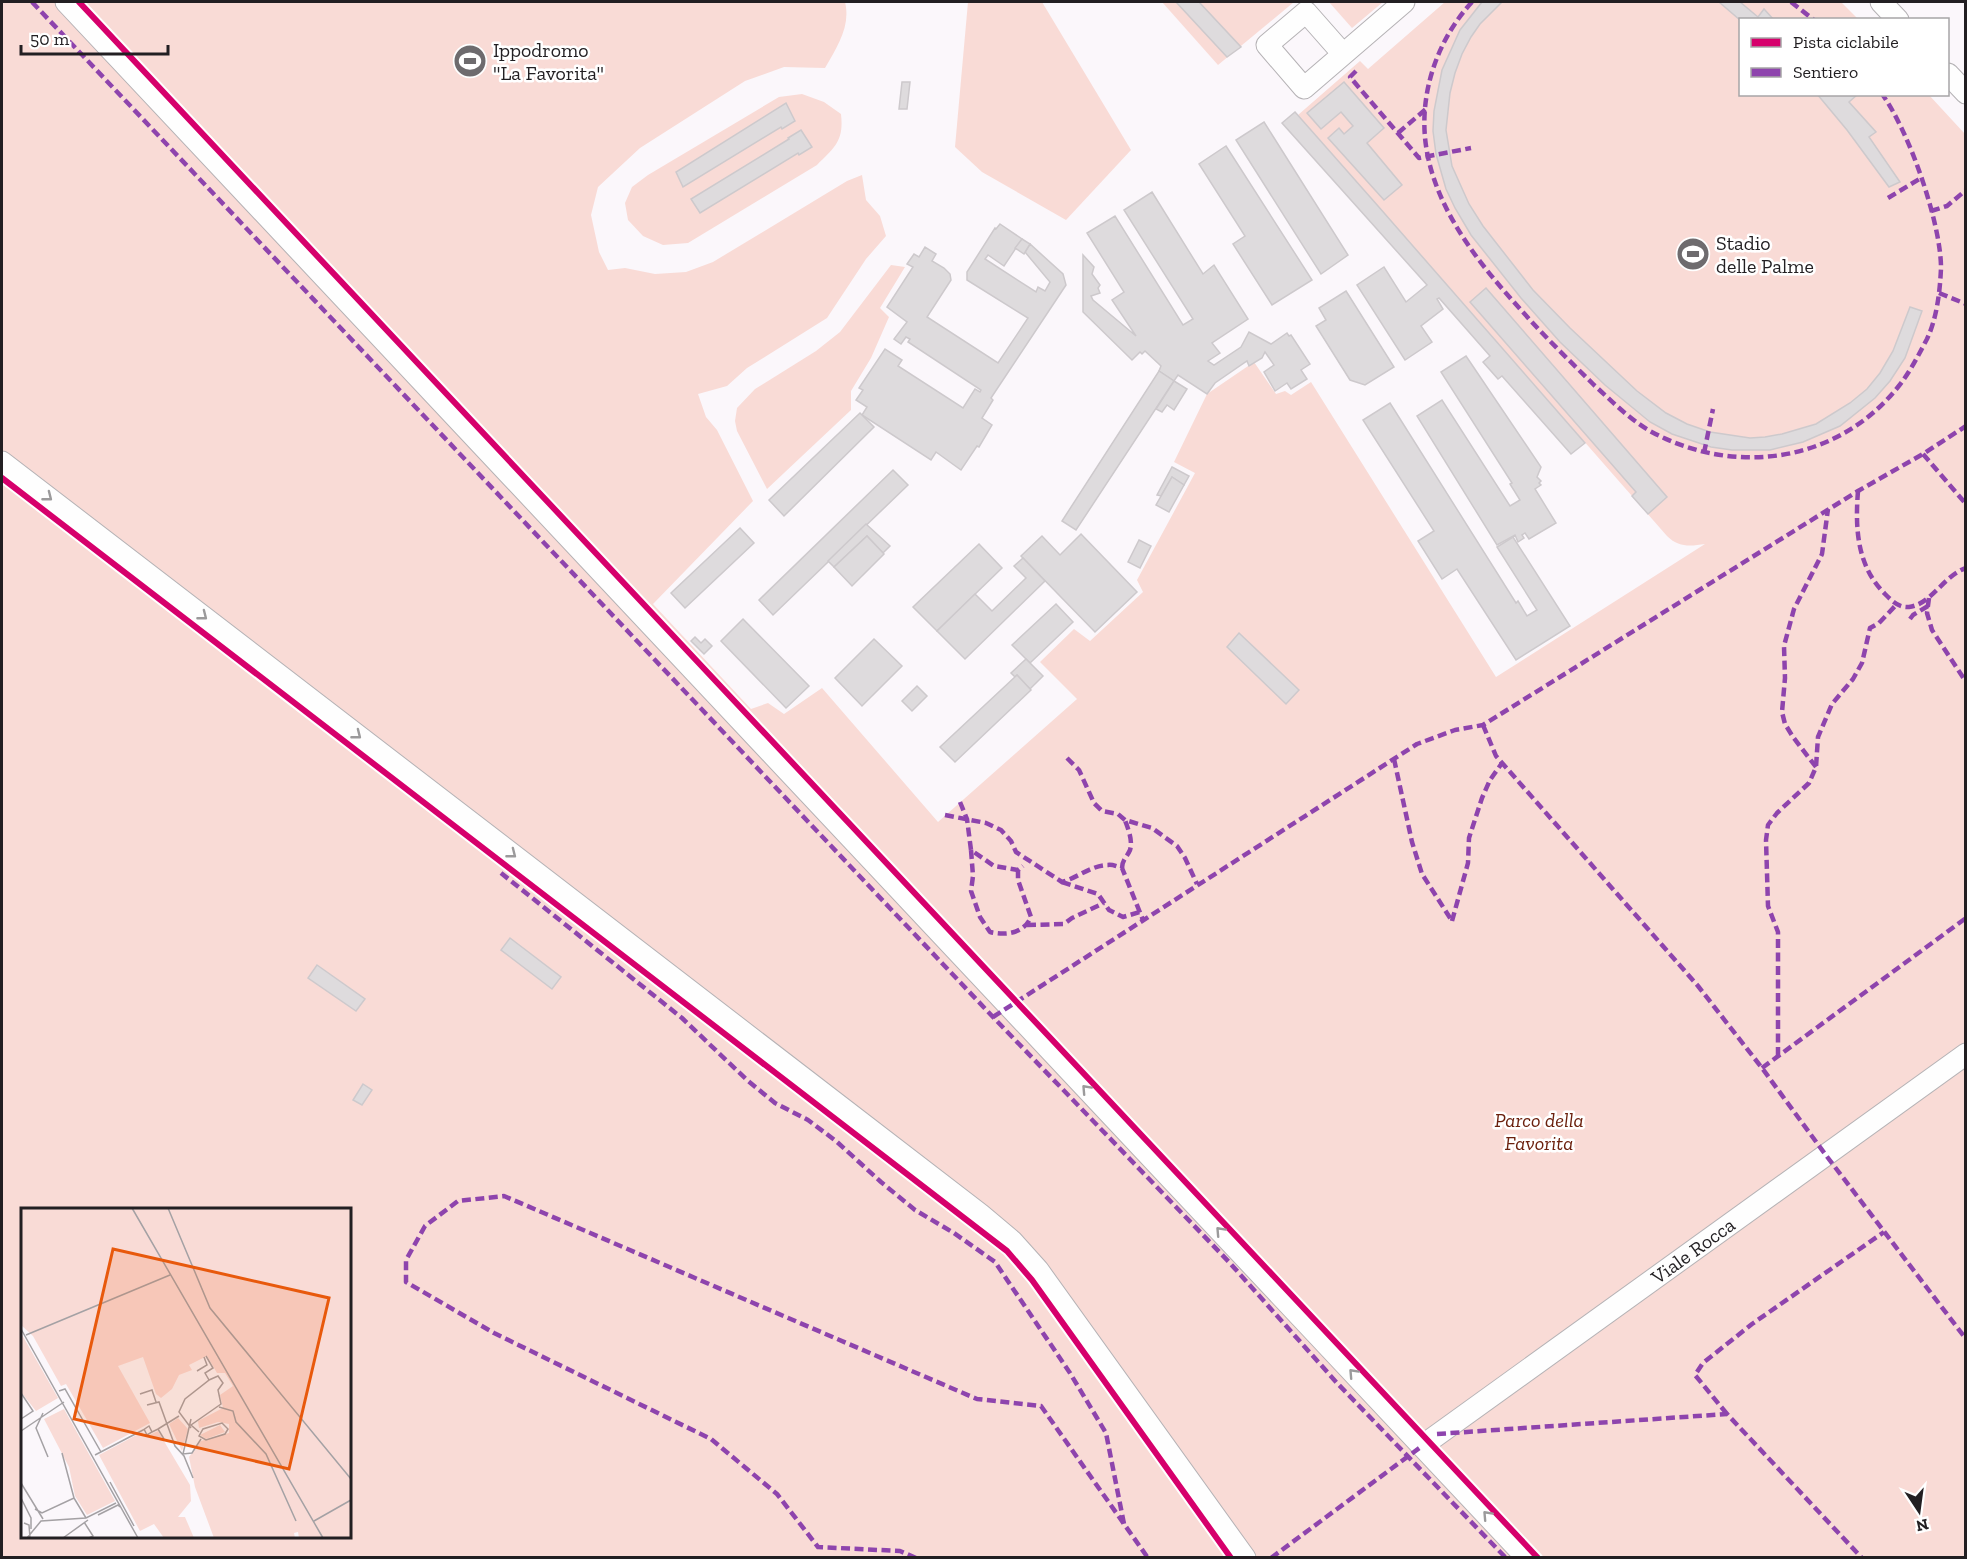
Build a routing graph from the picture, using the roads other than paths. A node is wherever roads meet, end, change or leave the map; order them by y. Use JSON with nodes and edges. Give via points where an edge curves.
{"nodes":[{"id":1,"x":66,"y":2,"type":"edge"},
{"id":2,"x":1404,"y":2,"type":"edge"},
{"id":3,"x":1881,"y":2,"type":"edge"},
{"id":4,"x":1896,"y":18,"type":"edge"},
{"id":5,"x":1343,"y":54,"type":"dead end"},
{"id":6,"x":1949,"y":76,"type":"edge"},
{"id":7,"x":1965,"y":93,"type":"edge"},
{"id":8,"x":2,"y":462,"type":"edge"},
{"id":9,"x":1965,"y":1054,"type":"edge"},
{"id":10,"x":1422,"y":1446,"type":"junction"},
{"id":11,"x":1245,"y":1557,"type":"edge"},
{"id":12,"x":1527,"y":1557,"type":"edge"}],
"edges":[{"from":10,"to":1,"type":"street","one_way":true},
{"from":2,"to":5,"type":"street"},
{"from":3,"to":4,"type":"street"},
{"from":6,"to":7,"type":"street"},
{"from":8,"to":11,"type":"street","one_way":true,"via":[[1012,1241],[1038,1270]]},
{"from":9,"to":10,"type":"street","name":"Viale Rocca"},
{"from":12,"to":10,"type":"street","one_way":true}]}
